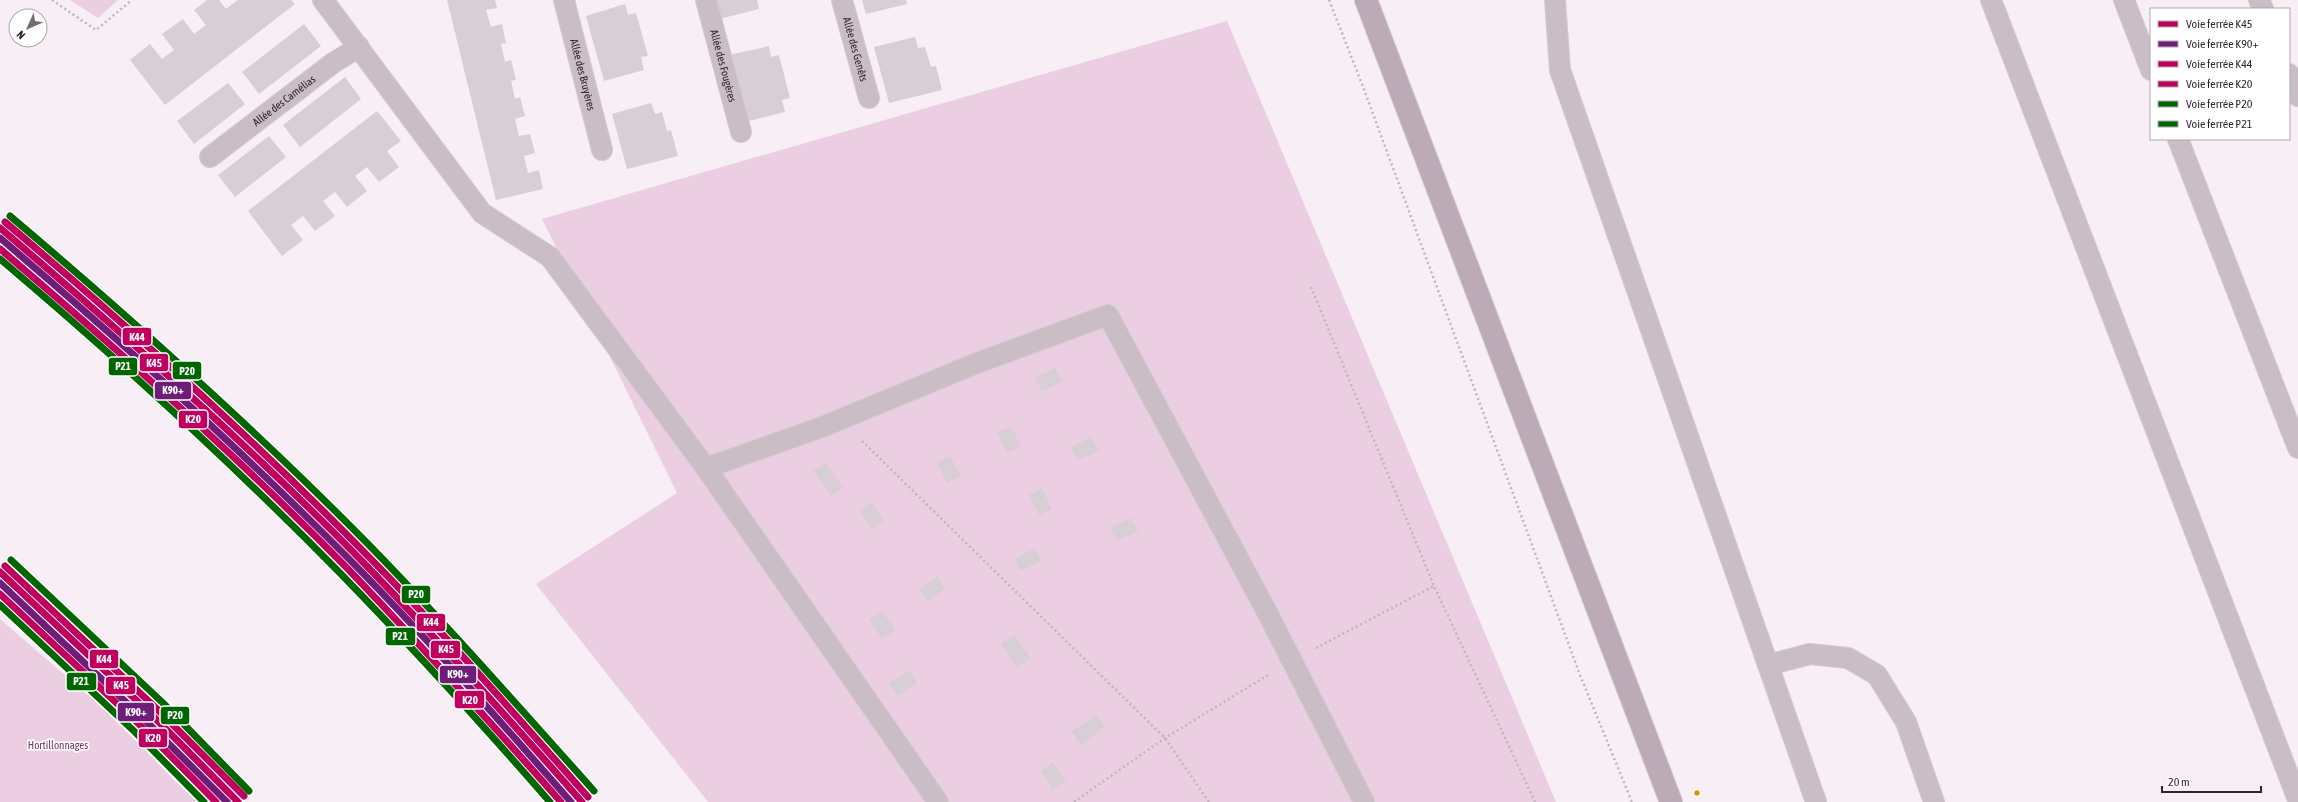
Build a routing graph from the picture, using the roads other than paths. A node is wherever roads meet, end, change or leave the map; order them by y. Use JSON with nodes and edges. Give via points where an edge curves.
{"nodes":[{"id":1,"x":323,"y":0,"type":"edge"},
{"id":2,"x":564,"y":0,"type":"edge"},
{"id":3,"x":706,"y":0,"type":"edge"},
{"id":4,"x":842,"y":0,"type":"edge"},
{"id":5,"x":1366,"y":0,"type":"edge"},
{"id":6,"x":1555,"y":0,"type":"edge"},
{"id":7,"x":1991,"y":0,"type":"edge"},
{"id":8,"x":2124,"y":0,"type":"edge"},
{"id":9,"x":359,"y":47,"type":"junction"},
{"id":10,"x":2150,"y":67,"type":"edge"},
{"id":11,"x":2290,"y":76,"type":"edge"},
{"id":12,"x":2298,"y":96,"type":"edge"},
{"id":13,"x":869,"y":98,"type":"dead end"},
{"id":14,"x":741,"y":132,"type":"dead end"},
{"id":15,"x":2178,"y":140,"type":"edge"},
{"id":16,"x":602,"y":150,"type":"dead end"},
{"id":17,"x":210,"y":157,"type":"dead end"},
{"id":18,"x":2298,"y":448,"type":"edge"},
{"id":19,"x":706,"y":468,"type":"junction"},
{"id":20,"x":1768,"y":665,"type":"junction"},
{"id":21,"x":2298,"y":800,"type":"edge"},
{"id":22,"x":938,"y":802,"type":"edge"},
{"id":23,"x":1364,"y":802,"type":"edge"},
{"id":24,"x":1671,"y":802,"type":"edge"},
{"id":25,"x":1816,"y":802,"type":"edge"},
{"id":26,"x":1934,"y":802,"type":"edge"}],
"edges":[{"from":1,"to":9,"type":"lane"},
{"from":2,"to":16,"type":"lane","name":"Allée des Bruyères"},
{"from":3,"to":14,"type":"lane","name":"Allée des Fougères"},
{"from":4,"to":13,"type":"lane","name":"Allée des Genêts"},
{"from":5,"to":24,"type":"main road"},
{"from":6,"to":20,"type":"lane","via":[[1560,70]]},
{"from":7,"to":21,"type":"lane"},
{"from":8,"to":10,"type":"lane"},
{"from":9,"to":17,"type":"lane","name":"Allée des Camélias","via":[[333,63]]},
{"from":9,"to":19,"type":"lane","via":[[482,213],[550,257]]},
{"from":11,"to":12,"type":"lane"},
{"from":15,"to":18,"type":"lane"},
{"from":19,"to":22,"type":"lane"},
{"from":19,"to":23,"type":"lane","via":[[840,420],[977,363],[1108,315]]},
{"from":20,"to":25,"type":"lane"},
{"from":20,"to":26,"type":"lane","via":[[1810,654],[1848,658],[1877,675],[1906,722]]}]}
